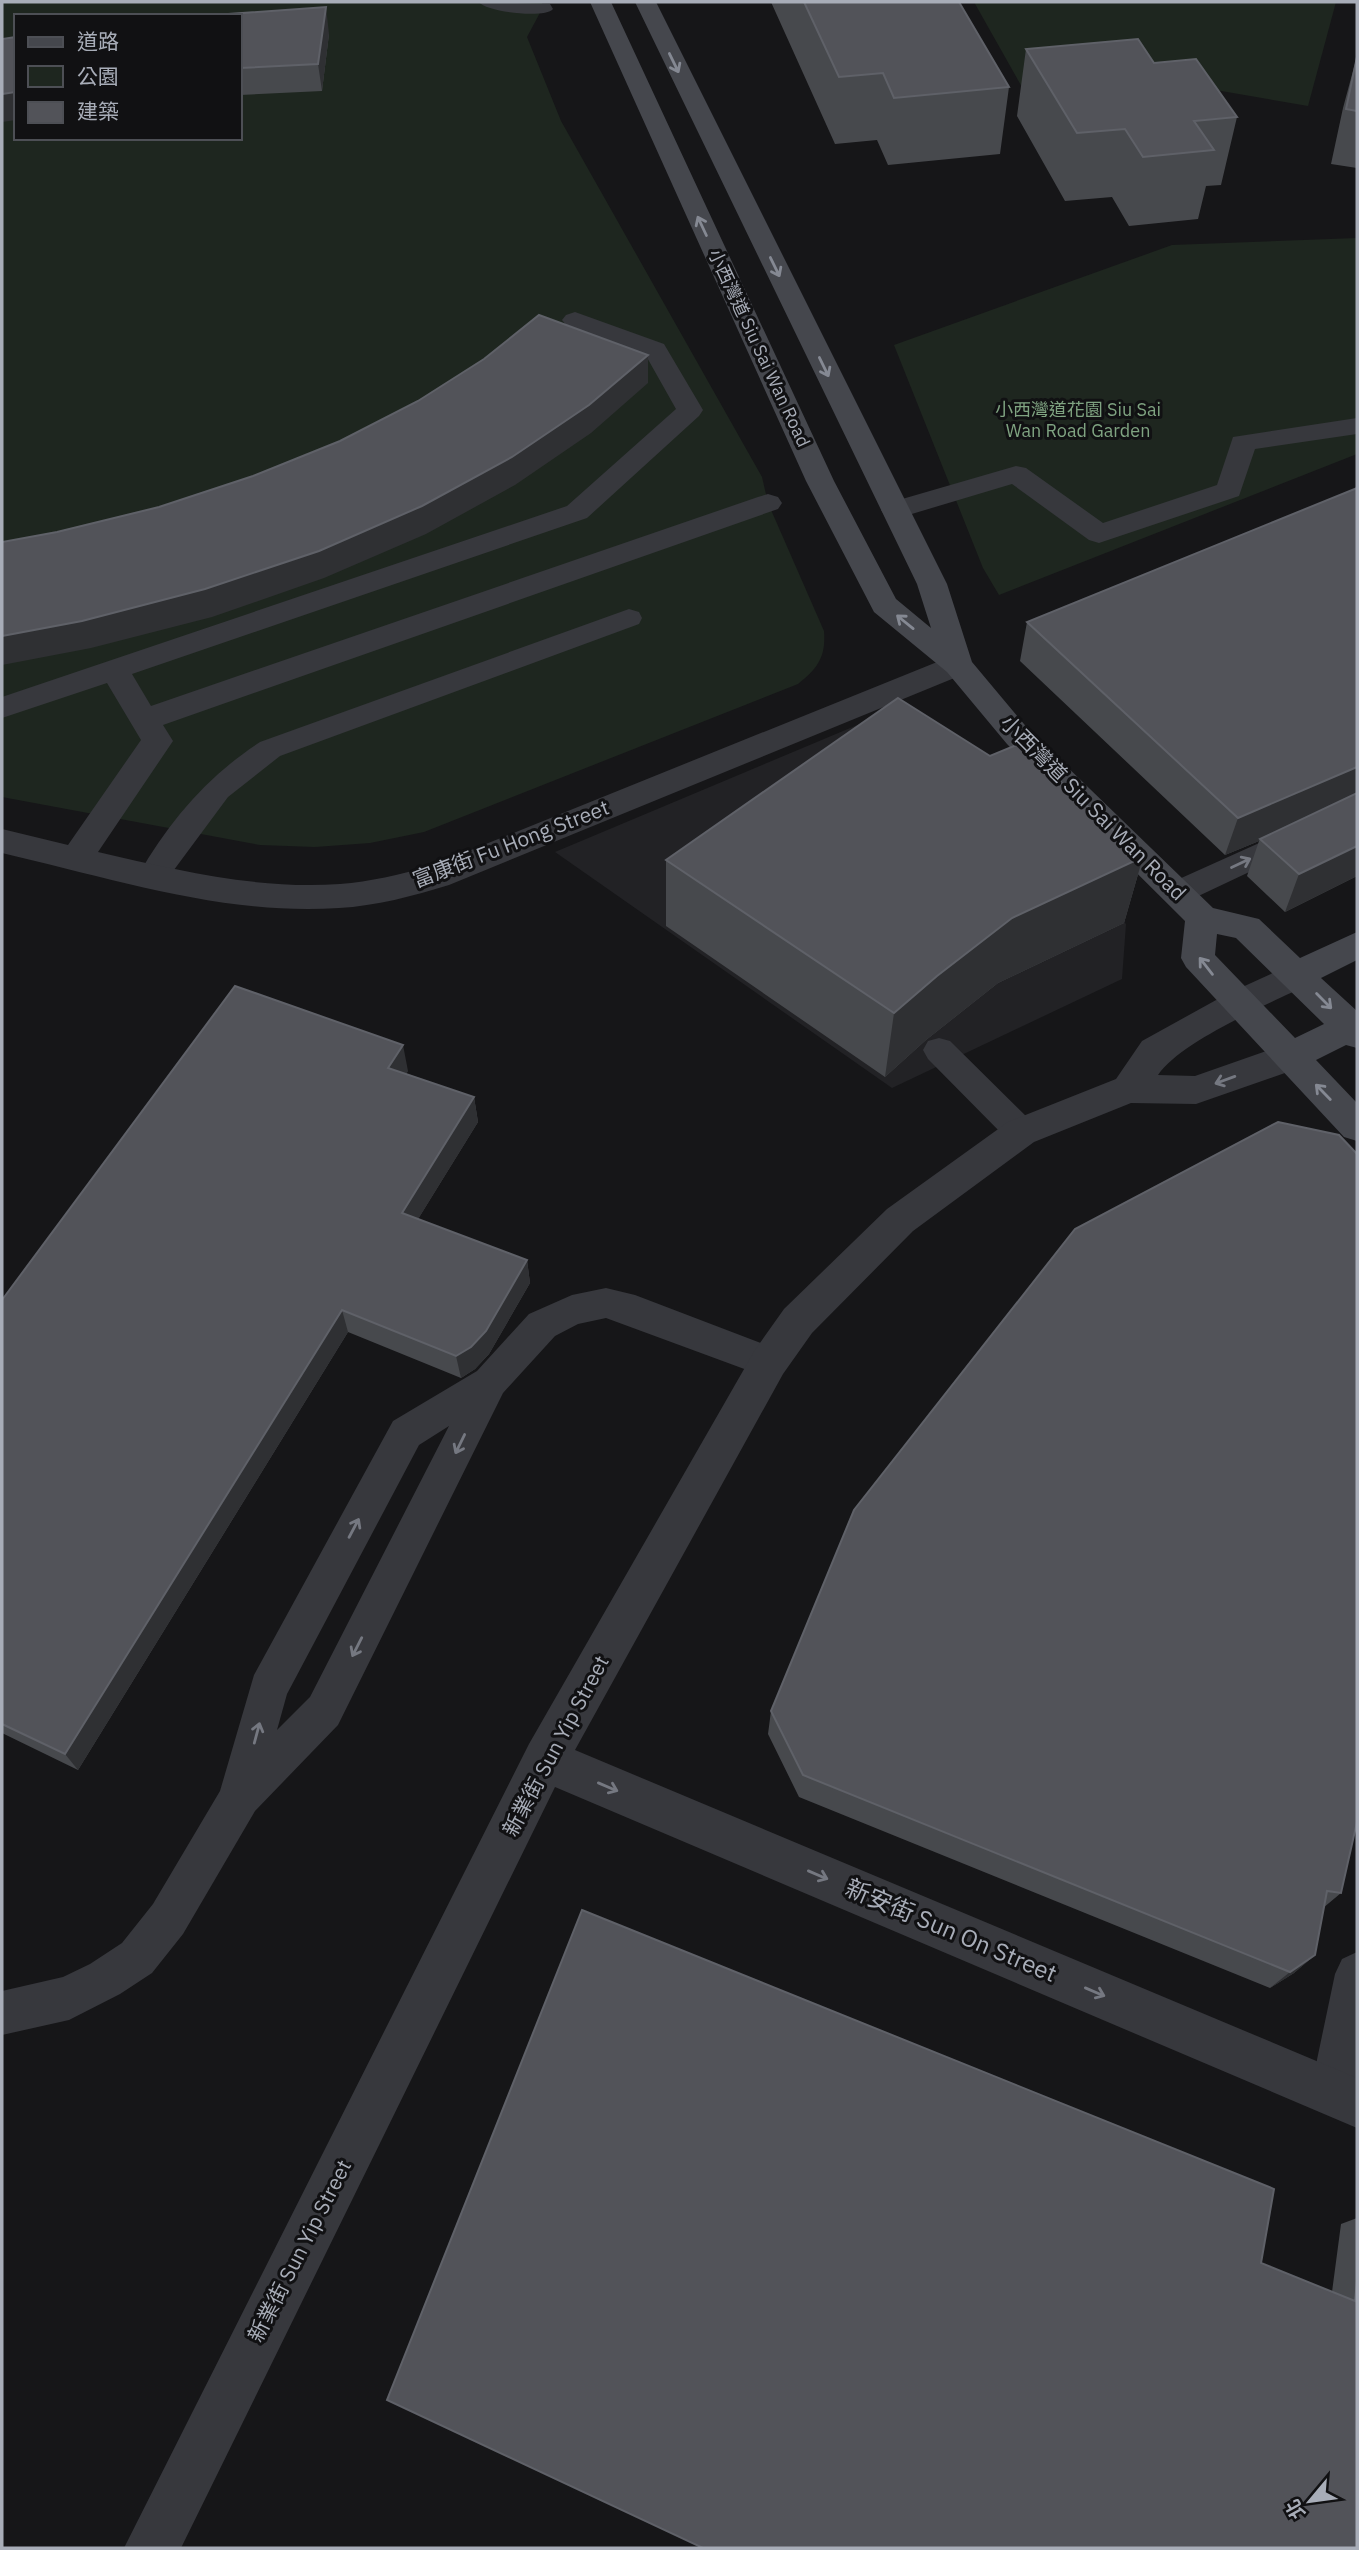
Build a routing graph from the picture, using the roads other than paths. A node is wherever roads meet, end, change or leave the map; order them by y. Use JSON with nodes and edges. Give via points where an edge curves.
{"nodes":[{"id":1,"x":490,"y":2,"type":"edge"},
{"id":2,"x":600,"y":2,"type":"edge"},
{"id":3,"x":645,"y":2,"type":"edge"},
{"id":4,"x":542,"y":9,"type":"dead end"},
{"id":5,"x":575,"y":320,"type":"dead end"},
{"id":6,"x":1357,"y":426,"type":"edge"},
{"id":7,"x":768,"y":503,"type":"dead end"},
{"id":8,"x":895,"y":510,"type":"junction"},
{"id":9,"x":629,"y":618,"type":"dead end"},
{"id":10,"x":958,"y":665,"type":"junction"},
{"id":11,"x":114,"y":670,"type":"junction"},
{"id":12,"x":2,"y":708,"type":"edge"},
{"id":13,"x":144,"y":720,"type":"junction"},
{"id":14,"x":1357,"y":809,"type":"edge"},
{"id":15,"x":2,"y":841,"type":"edge"},
{"id":16,"x":77,"y":857,"type":"junction"},
{"id":17,"x":154,"y":874,"type":"junction"},
{"id":18,"x":1179,"y":892,"type":"junction"},
{"id":19,"x":1202,"y":918,"type":"junction"},
{"id":20,"x":1357,"y":945,"type":"edge"},
{"id":21,"x":1297,"y":975,"type":"junction"},
{"id":22,"x":1239,"y":1003,"type":"junction"},
{"id":23,"x":1355,"y":1029,"type":"edge"},
{"id":24,"x":939,"y":1050,"type":"dead end"},
{"id":25,"x":1289,"y":1057,"type":"junction"},
{"id":26,"x":1129,"y":1089,"type":"junction"},
{"id":27,"x":1357,"y":1127,"type":"edge"},
{"id":28,"x":1021,"y":1132,"type":"junction"},
{"id":29,"x":769,"y":1362,"type":"junction"},
{"id":30,"x":490,"y":1382,"type":"junction"},
{"id":31,"x":545,"y":1760,"type":"junction"},
{"id":32,"x":239,"y":1799,"type":"junction"},
{"id":33,"x":1357,"y":1974,"type":"edge"},
{"id":34,"x":2,"y":2013,"type":"edge"},
{"id":35,"x":1345,"y":2098,"type":"edge"},
{"id":36,"x":160,"y":2546,"type":"edge"}],
"edges":[{"from":1,"to":4,"type":"street"},
{"from":10,"to":2,"type":"main road","name":"小西灣道 Siu Sai Wan Road","one_way":true,"via":[[884,605],[873,585],[820,481]]},
{"from":3,"to":8,"type":"main road","name":"小西灣道 Siu Sai Wan Road","one_way":true},
{"from":5,"to":11,"type":"street","via":[[655,349],[690,410],[578,512]]},
{"from":6,"to":8,"type":"street","via":[[1243,443],[1229,490],[1099,534],[1016,474]]},
{"from":7,"to":13,"type":"street"},
{"from":8,"to":10,"type":"main road","name":"小西灣道 Siu Sai Wan Road","via":[[932,584]]},
{"from":9,"to":17,"type":"lane","via":[[270,749],[218,786]]},
{"from":10,"to":17,"type":"street","name":"富康街 Fu Hong Street","via":[[437,877],[384,891],[274,897]]},
{"from":10,"to":18,"type":"main road","name":"小西灣道 Siu Sai Wan Road","via":[[1018,737]]},
{"from":11,"to":12,"type":"street"},
{"from":11,"to":13,"type":"street"},
{"from":13,"to":16,"type":"street","via":[[157,741]]},
{"from":18,"to":14,"type":"lane","one_way":true},
{"from":15,"to":16,"type":"street","name":"富康街 Fu Hong Street"},
{"from":16,"to":17,"type":"street","name":"富康街 Fu Hong Street"},
{"from":18,"to":19,"type":"main road","name":"小西灣道 Siu Sai Wan Road"},
{"from":19,"to":21,"type":"main road","name":"小西灣道 Siu Sai Wan Road","via":[[1247,928]]},
{"from":22,"to":19,"type":"main road","name":"小西灣道 Siu Sai Wan Road","one_way":true,"via":[[1198,958]]},
{"from":20,"to":21,"type":"main road"},
{"from":21,"to":22,"type":"street"},
{"from":21,"to":23,"type":"main road","name":"小西灣道 Siu Sai Wan Road","one_way":true},
{"from":22,"to":25,"type":"main road","name":"小西灣道 Siu Sai Wan Road"},
{"from":22,"to":26,"type":"street","via":[[1155,1051]]},
{"from":23,"to":25,"type":"main road","name":"新業街 Sun Yip Street"},
{"from":24,"to":28,"type":"lane"},
{"from":25,"to":26,"type":"street","name":"新業街 Sun Yip Street","one_way":true,"via":[[1196,1090]]},
{"from":27,"to":25,"type":"main road","name":"小西灣道 Siu Sai Wan Road","one_way":true},
{"from":26,"to":28,"type":"street","name":"新業街 Sun Yip Street"},
{"from":28,"to":29,"type":"street","name":"新業街 Sun Yip Street","via":[[900,1220],[798,1321]]},
{"from":29,"to":30,"type":"lane","via":[[606,1303],[572,1310],[542,1325]]},
{"from":29,"to":31,"type":"street","name":"新業街 Sun Yip Street"},
{"from":30,"to":32,"type":"lane","one_way":true,"via":[[324,1711]]},
{"from":32,"to":30,"type":"lane","one_way":true,"via":[[268,1689],[406,1433]]},
{"from":31,"to":35,"type":"street","name":"新安街 Sun On Street","one_way":true},
{"from":31,"to":36,"type":"street","name":"新業街 Sun Yip Street"},
{"from":32,"to":34,"type":"lane","via":[[186,1889],[137,1958],[69,1998]]},
{"from":33,"to":35,"type":"lane"}]}
